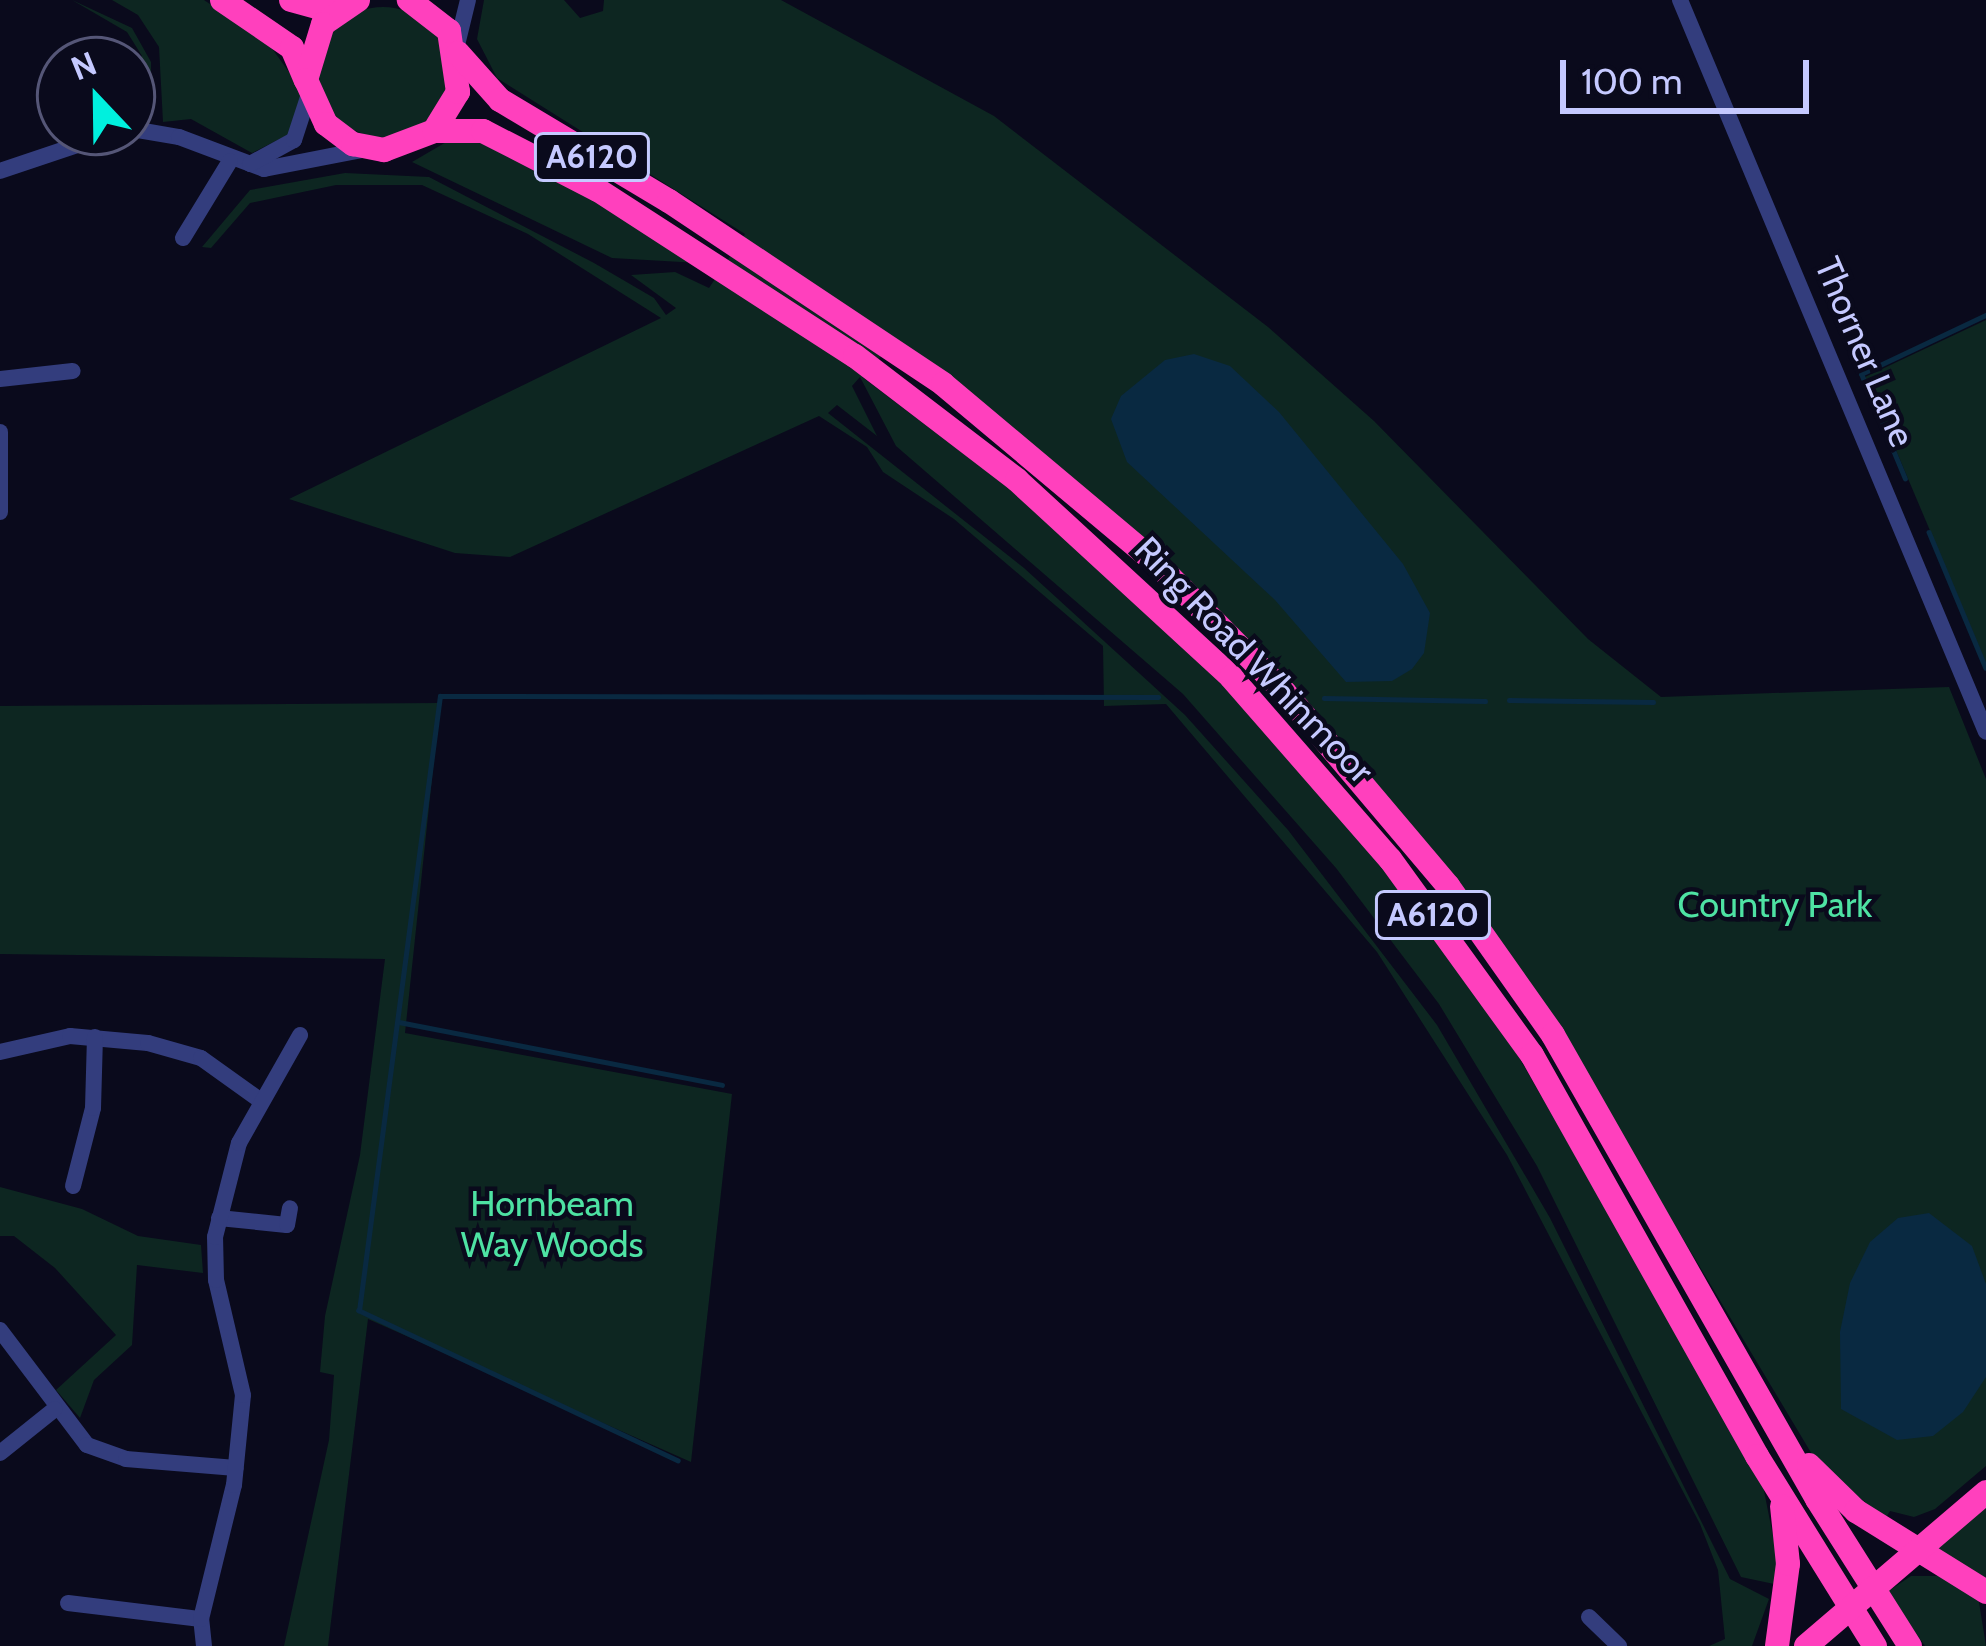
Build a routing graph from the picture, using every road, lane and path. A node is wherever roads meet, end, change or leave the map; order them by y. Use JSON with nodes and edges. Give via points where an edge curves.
{"nodes":[{"id":1,"x":222,"y":0,"type":"edge"},
{"id":2,"x":291,"y":0,"type":"edge"},
{"id":3,"x":409,"y":0,"type":"edge"},
{"id":4,"x":468,"y":0,"type":"edge"},
{"id":5,"x":1680,"y":0,"type":"edge"},
{"id":6,"x":346,"y":6,"type":"edge"},
{"id":7,"x":457,"y":50,"type":"junction"},
{"id":8,"x":307,"y":87,"type":"junction"},
{"id":9,"x":434,"y":131,"type":"junction"},
{"id":10,"x":156,"y":133,"type":"edge"},
{"id":11,"x":372,"y":149,"type":"junction"},
{"id":12,"x":45,"y":156,"type":"edge"},
{"id":13,"x":237,"y":163,"type":"junction"},
{"id":14,"x":0,"y":171,"type":"edge"},
{"id":15,"x":183,"y":238,"type":"dead end"},
{"id":16,"x":74,"y":371,"type":"dead end"},
{"id":17,"x":0,"y":379,"type":"edge"},
{"id":18,"x":0,"y":432,"type":"edge"},
{"id":19,"x":0,"y":512,"type":"edge"},
{"id":20,"x":1986,"y":732,"type":"edge"},
{"id":21,"x":300,"y":1035,"type":"dead end"},
{"id":22,"x":94,"y":1037,"type":"junction"},
{"id":23,"x":0,"y":1052,"type":"edge"},
{"id":24,"x":260,"y":1100,"type":"junction"},
{"id":25,"x":73,"y":1186,"type":"dead end"},
{"id":26,"x":290,"y":1208,"type":"dead end"},
{"id":27,"x":219,"y":1218,"type":"junction"},
{"id":28,"x":0,"y":1330,"type":"edge"},
{"id":29,"x":55,"y":1408,"type":"junction"},
{"id":30,"x":1791,"y":1446,"type":"junction"},
{"id":31,"x":0,"y":1453,"type":"edge"},
{"id":32,"x":236,"y":1468,"type":"junction"},
{"id":33,"x":1986,"y":1492,"type":"edge"},
{"id":34,"x":1780,"y":1494,"type":"junction"},
{"id":35,"x":1918,"y":1550,"type":"junction"},
{"id":36,"x":1870,"y":1587,"type":"junction"},
{"id":37,"x":1986,"y":1592,"type":"edge"},
{"id":38,"x":68,"y":1603,"type":"dead end"},
{"id":39,"x":1849,"y":1606,"type":"junction"},
{"id":40,"x":1589,"y":1617,"type":"dead end"},
{"id":41,"x":201,"y":1619,"type":"junction"},
{"id":42,"x":204,"y":1646,"type":"edge"},
{"id":43,"x":1619,"y":1646,"type":"edge"},
{"id":44,"x":1777,"y":1646,"type":"edge"},
{"id":45,"x":1806,"y":1646,"type":"edge"},
{"id":46,"x":1875,"y":1646,"type":"edge"},
{"id":47,"x":1910,"y":1646,"type":"edge"}],
"edges":[{"from":1,"to":8,"type":"highway","via":[[292,48]]},
{"from":2,"to":6,"type":"highway"},
{"from":3,"to":7,"type":"highway","name":"Ring Road Whinmoor","via":[[437,17]]},
{"from":4,"to":7,"type":"street"},
{"from":5,"to":20,"type":"street","name":"Thorner Lane"},
{"from":6,"to":8,"type":"highway","via":[[314,38]]},
{"from":7,"to":9,"type":"highway","via":[[458,92]]},
{"from":7,"to":30,"type":"highway","name":"Ring Road Whinmoor","number":"A6120","via":[[500,100],[872,332],[1153,560],[1286,693],[1407,834],[1553,1035]]},
{"from":8,"to":11,"type":"highway","via":[[338,135]]},
{"from":8,"to":13,"type":"street","via":[[295,140]]},
{"from":9,"to":11,"type":"highway","via":[[403,147]]},
{"from":9,"to":34,"type":"highway","name":"Ring Road Whinmoor","number":"A6120","via":[[468,128],[496,137],[724,267],[1017,480],[1167,614],[1390,859],[1532,1055]]},
{"from":10,"to":13,"type":"street"},
{"from":11,"to":13,"type":"street","via":[[283,168]]},
{"from":12,"to":14,"type":"street"},
{"from":13,"to":15,"type":"street"},
{"from":16,"to":17,"type":"street","via":[[26,370]]},
{"from":18,"to":19,"type":"street"},
{"from":21,"to":24,"type":"street","via":[[287,1068]]},
{"from":22,"to":23,"type":"street"},
{"from":22,"to":24,"type":"street","via":[[201,1058]]},
{"from":22,"to":25,"type":"street","via":[[93,1108]]},
{"from":24,"to":27,"type":"street","via":[[230,1167]]},
{"from":26,"to":27,"type":"street","via":[[287,1225]]},
{"from":27,"to":32,"type":"street","via":[[216,1280],[242,1379]]},
{"from":28,"to":29,"type":"street"},
{"from":29,"to":31,"type":"street"},
{"from":29,"to":32,"type":"street","via":[[103,1454]]},
{"from":30,"to":35,"type":"highway","name":"Ring Road Whinmoor","number":"A6120","via":[[1856,1511]]},
{"from":30,"to":36,"type":"highway","name":"Ring Road Whinmoor","number":"A6120"},
{"from":32,"to":41,"type":"street"},
{"from":33,"to":35,"type":"highway"},
{"from":34,"to":39,"type":"highway","name":"Ring Road Whinmoor","number":"A6120"},
{"from":34,"to":44,"type":"highway","name":"Ring Road Whinmoor","number":"A6120","via":[[1788,1564]]},
{"from":35,"to":36,"type":"highway"},
{"from":35,"to":37,"type":"highway","name":"Ring Road Whinmoor"},
{"from":36,"to":39,"type":"highway"},
{"from":36,"to":47,"type":"highway","number":"A6120"},
{"from":38,"to":41,"type":"street"},
{"from":39,"to":45,"type":"highway"},
{"from":39,"to":46,"type":"highway","number":"A6120"},
{"from":40,"to":43,"type":"street"},
{"from":41,"to":42,"type":"street"}]}
